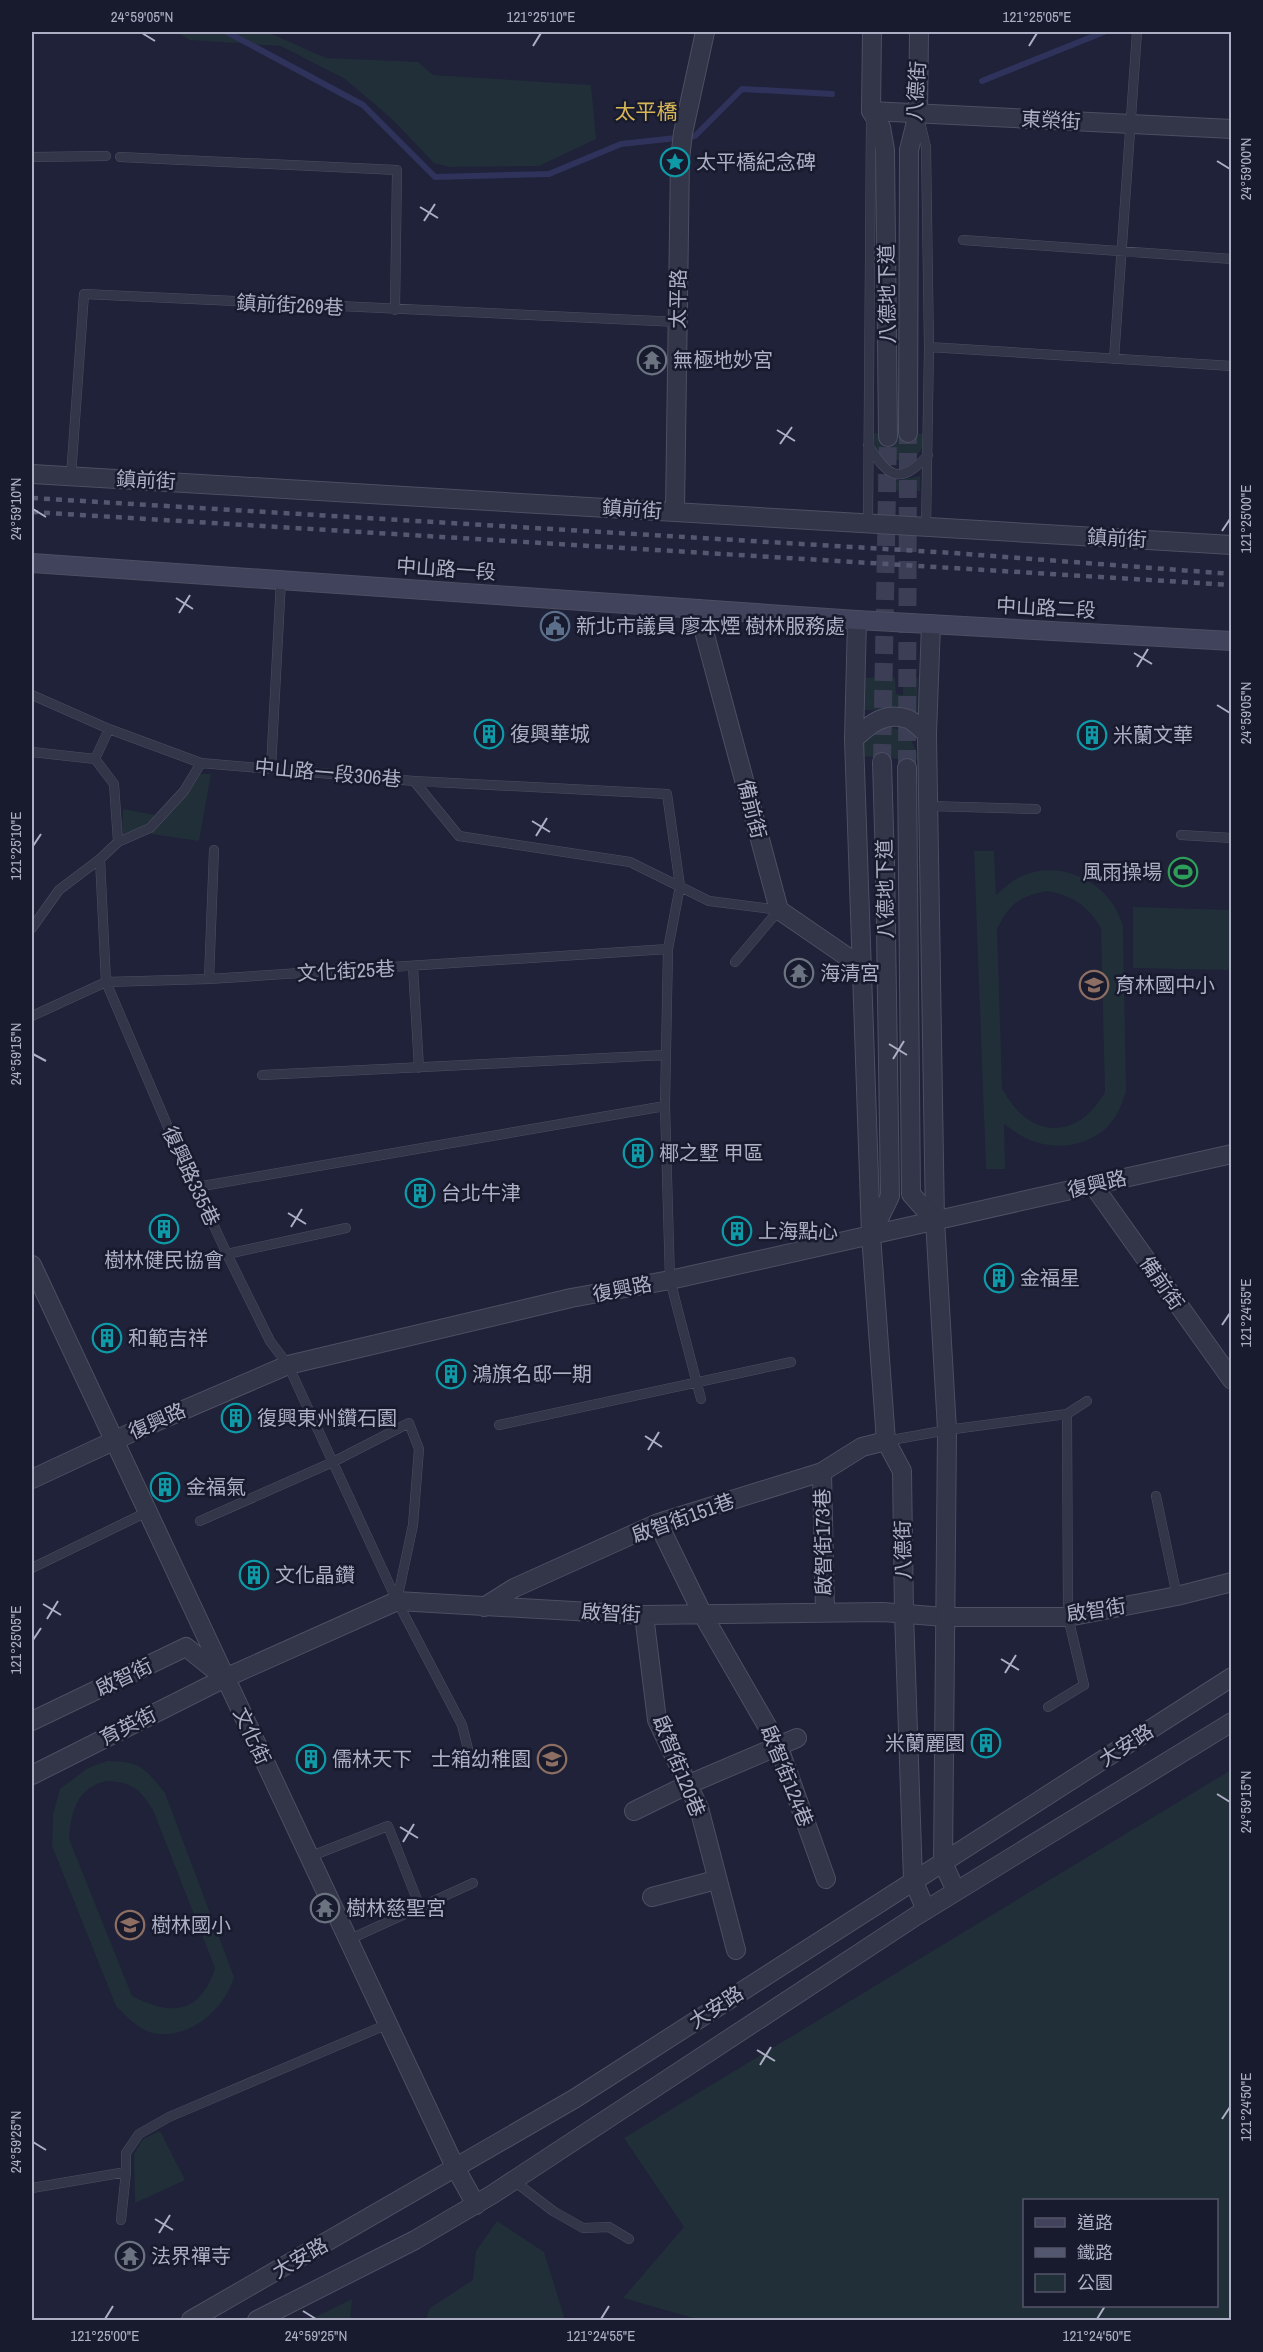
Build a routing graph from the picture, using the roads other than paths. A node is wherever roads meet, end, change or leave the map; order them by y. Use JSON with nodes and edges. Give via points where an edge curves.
{"nodes":[{"id":1,"x":705,"y":32,"type":"edge"},
{"id":2,"x":872,"y":32,"type":"edge"},
{"id":3,"x":919,"y":32,"type":"edge"},
{"id":4,"x":1137,"y":32,"type":"edge"},
{"id":5,"x":871,"y":111,"type":"junction"},
{"id":6,"x":918,"y":114,"type":"junction"},
{"id":7,"x":1131,"y":124,"type":"junction"},
{"id":8,"x":1232,"y":129,"type":"edge"},
{"id":9,"x":885,"y":150,"type":"joint"},
{"id":10,"x":909,"y":150,"type":"joint"},
{"id":11,"x":106,"y":156,"type":"dead end"},
{"id":12,"x":32,"y":157,"type":"edge"},
{"id":13,"x":120,"y":157,"type":"dead end"},
{"id":14,"x":963,"y":240,"type":"dead end"},
{"id":15,"x":1122,"y":250,"type":"junction"},
{"id":16,"x":1232,"y":259,"type":"edge"},
{"id":17,"x":395,"y":310,"type":"junction"},
{"id":18,"x":678,"y":322,"type":"junction"},
{"id":19,"x":929,"y":347,"type":"junction"},
{"id":20,"x":1114,"y":359,"type":"junction"},
{"id":21,"x":1232,"y":366,"type":"edge"},
{"id":22,"x":908,"y":434,"type":"tunnel mouth"},
{"id":23,"x":888,"y":437,"type":"tunnel mouth"},
{"id":24,"x":868,"y":445,"type":"junction"},
{"id":25,"x":928,"y":455,"type":"junction"},
{"id":26,"x":32,"y":474,"type":"edge"},
{"id":27,"x":70,"y":476,"type":"junction"},
{"id":28,"x":675,"y":512,"type":"junction"},
{"id":29,"x":868,"y":523,"type":"junction"},
{"id":30,"x":926,"y":527,"type":"junction"},
{"id":31,"x":1232,"y":545,"type":"edge"},
{"id":32,"x":32,"y":563,"type":"edge"},
{"id":33,"x":281,"y":580,"type":"junction"},
{"id":34,"x":698,"y":609,"type":"junction"},
{"id":35,"x":857,"y":620,"type":"junction"},
{"id":36,"x":931,"y":624,"type":"junction"},
{"id":37,"x":1232,"y":641,"type":"edge"},
{"id":38,"x":32,"y":695,"type":"edge"},
{"id":39,"x":109,"y":729,"type":"junction"},
{"id":40,"x":927,"y":734,"type":"junction"},
{"id":41,"x":854,"y":740,"type":"junction"},
{"id":42,"x":32,"y":752,"type":"edge"},
{"id":43,"x":95,"y":759,"type":"junction"},
{"id":44,"x":882,"y":762,"type":"tunnel mouth"},
{"id":45,"x":201,"y":763,"type":"junction"},
{"id":46,"x":271,"y":768,"type":"junction"},
{"id":47,"x":907,"y":768,"type":"tunnel mouth"},
{"id":48,"x":414,"y":781,"type":"junction"},
{"id":49,"x":928,"y":806,"type":"junction"},
{"id":50,"x":1036,"y":809,"type":"dead end"},
{"id":51,"x":1181,"y":835,"type":"dead end"},
{"id":52,"x":1232,"y":838,"type":"edge"},
{"id":53,"x":118,"y":842,"type":"junction"},
{"id":54,"x":214,"y":850,"type":"dead end"},
{"id":55,"x":100,"y":859,"type":"junction"},
{"id":56,"x":680,"y":886,"type":"junction"},
{"id":57,"x":779,"y":910,"type":"junction"},
{"id":58,"x":32,"y":928,"type":"edge"},
{"id":59,"x":668,"y":949,"type":"junction"},
{"id":60,"x":735,"y":962,"type":"dead end"},
{"id":61,"x":862,"y":967,"type":"junction"},
{"id":62,"x":413,"y":968,"type":"junction"},
{"id":63,"x":209,"y":979,"type":"junction"},
{"id":64,"x":106,"y":982,"type":"junction"},
{"id":65,"x":32,"y":1016,"type":"edge"},
{"id":66,"x":666,"y":1055,"type":"junction"},
{"id":67,"x":419,"y":1068,"type":"junction"},
{"id":68,"x":262,"y":1075,"type":"dead end"},
{"id":69,"x":666,"y":1106,"type":"junction"},
{"id":70,"x":1232,"y":1154,"type":"edge"},
{"id":71,"x":1093,"y":1185,"type":"junction"},
{"id":72,"x":196,"y":1187,"type":"junction"},
{"id":73,"x":935,"y":1221,"type":"junction"},
{"id":74,"x":346,"y":1228,"type":"dead end"},
{"id":75,"x":871,"y":1235,"type":"junction"},
{"id":76,"x":227,"y":1254,"type":"junction"},
{"id":77,"x":32,"y":1265,"type":"edge"},
{"id":78,"x":670,"y":1280,"type":"junction"},
{"id":79,"x":791,"y":1362,"type":"dead end"},
{"id":80,"x":288,"y":1365,"type":"junction"},
{"id":81,"x":1229,"y":1374,"type":"edge"},
{"id":82,"x":696,"y":1384,"type":"junction"},
{"id":83,"x":701,"y":1399,"type":"dead end"},
{"id":84,"x":1087,"y":1401,"type":"dead end"},
{"id":85,"x":1067,"y":1414,"type":"junction"},
{"id":86,"x":499,"y":1425,"type":"dead end"},
{"id":87,"x":946,"y":1430,"type":"junction"},
{"id":88,"x":113,"y":1441,"type":"junction"},
{"id":89,"x":886,"y":1441,"type":"junction"},
{"id":90,"x":333,"y":1462,"type":"junction"},
{"id":91,"x":822,"y":1472,"type":"junction"},
{"id":92,"x":32,"y":1479,"type":"edge"},
{"id":93,"x":1155,"y":1496,"type":"dead end"},
{"id":94,"x":147,"y":1512,"type":"junction"},
{"id":95,"x":200,"y":1521,"type":"dead end"},
{"id":96,"x":658,"y":1523,"type":"junction"},
{"id":97,"x":32,"y":1568,"type":"edge"},
{"id":98,"x":1232,"y":1582,"type":"edge"},
{"id":99,"x":1177,"y":1596,"type":"junction"},
{"id":100,"x":397,"y":1601,"type":"junction"},
{"id":101,"x":484,"y":1607,"type":"junction"},
{"id":102,"x":825,"y":1612,"type":"junction"},
{"id":103,"x":904,"y":1613,"type":"junction"},
{"id":104,"x":644,"y":1615,"type":"junction"},
{"id":105,"x":703,"y":1615,"type":"junction"},
{"id":106,"x":945,"y":1617,"type":"junction"},
{"id":107,"x":1068,"y":1617,"type":"junction"},
{"id":108,"x":1232,"y":1677,"type":"edge"},
{"id":109,"x":225,"y":1678,"type":"junction"},
{"id":110,"x":1048,"y":1707,"type":"dead end"},
{"id":111,"x":32,"y":1721,"type":"edge"},
{"id":112,"x":1232,"y":1722,"type":"edge"},
{"id":113,"x":797,"y":1738,"type":"dead end"},
{"id":114,"x":778,"y":1745,"type":"junction"},
{"id":115,"x":471,"y":1761,"type":"dead end"},
{"id":116,"x":32,"y":1775,"type":"edge"},
{"id":117,"x":687,"y":1785,"type":"junction"},
{"id":118,"x":634,"y":1811,"type":"dead end"},
{"id":119,"x":309,"y":1857,"type":"junction"},
{"id":120,"x":943,"y":1863,"type":"junction"},
{"id":121,"x":826,"y":1879,"type":"dead end"},
{"id":122,"x":716,"y":1880,"type":"junction"},
{"id":123,"x":913,"y":1880,"type":"junction"},
{"id":124,"x":473,"y":1883,"type":"dead end"},
{"id":125,"x":956,"y":1891,"type":"junction"},
{"id":126,"x":652,"y":1897,"type":"dead end"},
{"id":127,"x":420,"y":1907,"type":"junction"},
{"id":128,"x":926,"y":1910,"type":"junction"},
{"id":129,"x":348,"y":1940,"type":"junction"},
{"id":130,"x":736,"y":1950,"type":"dead end"},
{"id":131,"x":388,"y":2024,"type":"junction"},
{"id":132,"x":456,"y":2169,"type":"junction"},
{"id":133,"x":126,"y":2172,"type":"junction"},
{"id":134,"x":514,"y":2181,"type":"junction"},
{"id":135,"x":32,"y":2188,"type":"edge"},
{"id":136,"x":476,"y":2205,"type":"junction"},
{"id":137,"x":121,"y":2220,"type":"dead end"},
{"id":138,"x":629,"y":2239,"type":"dead end"},
{"id":139,"x":191,"y":2320,"type":"edge"},
{"id":140,"x":257,"y":2320,"type":"edge"}],
"edges":[{"from":1,"to":18,"type":"street","name":"太平路","via":[[680,159]]},
{"from":2,"to":5,"type":"street","name":"八德街"},
{"from":3,"to":6,"type":"street","name":"八德街"},
{"from":4,"to":7,"type":"lane"},
{"from":5,"to":6,"type":"street","name":"東榮街"},
{"from":5,"to":9,"type":"street","name":"八德街","via":[[881,127]]},
{"from":5,"to":24,"type":"lane"},
{"from":6,"to":7,"type":"street","name":"東榮街"},
{"from":6,"to":10,"type":"street","name":"八德街"},
{"from":6,"to":19,"type":"lane","via":[[926,147]]},
{"from":7,"to":8,"type":"street","name":"東榮街"},
{"from":7,"to":15,"type":"lane"},
{"from":9,"to":23,"type":"street","name":"八德地下道"},
{"from":10,"to":22,"type":"street","name":"八德地下道"},
{"from":11,"to":12,"type":"lane"},
{"from":13,"to":17,"type":"lane","via":[[397,170]]},
{"from":14,"to":15,"type":"lane"},
{"from":15,"to":16,"type":"lane"},
{"from":15,"to":20,"type":"lane"},
{"from":17,"to":18,"type":"lane","name":"鎮前街269巷"},
{"from":17,"to":27,"type":"lane","name":"鎮前街269巷","via":[[84,294]]},
{"from":18,"to":28,"type":"street","name":"太平路"},
{"from":19,"to":20,"type":"lane"},
{"from":19,"to":25,"type":"lane"},
{"from":20,"to":21,"type":"lane"},
{"from":24,"to":25,"type":"lane","via":[[890,472],[906,474]]},
{"from":24,"to":29,"type":"lane"},
{"from":25,"to":30,"type":"lane"},
{"from":26,"to":27,"type":"street","name":"鎮前街"},
{"from":27,"to":28,"type":"street","name":"鎮前街"},
{"from":28,"to":29,"type":"street","name":"鎮前街"},
{"from":29,"to":30,"type":"street","name":"鎮前街"},
{"from":30,"to":31,"type":"street","name":"鎮前街"},
{"from":32,"to":33,"type":"main road","name":"中山路一段"},
{"from":33,"to":34,"type":"main road","name":"中山路一段"},
{"from":33,"to":46,"type":"lane"},
{"from":34,"to":35,"type":"main road","name":"中山路一段"},
{"from":34,"to":57,"type":"street","name":"備前街"},
{"from":35,"to":36,"type":"main road","name":"中山路二段"},
{"from":35,"to":41,"type":"street","name":"八德街"},
{"from":36,"to":37,"type":"main road","name":"中山路二段"},
{"from":36,"to":40,"type":"street"},
{"from":38,"to":39,"type":"lane","name":"中山路一段306巷"},
{"from":39,"to":43,"type":"lane"},
{"from":39,"to":45,"type":"lane","name":"中山路一段306巷"},
{"from":40,"to":41,"type":"street","via":[[909,719],[883,717]]},
{"from":40,"to":49,"type":"street"},
{"from":41,"to":61,"type":"street","name":"八德街"},
{"from":42,"to":43,"type":"lane"},
{"from":43,"to":53,"type":"lane","via":[[114,783]]},
{"from":44,"to":75,"type":"street","name":"八德地下道","via":[[890,1196]]},
{"from":45,"to":46,"type":"lane","name":"中山路一段306巷"},
{"from":45,"to":53,"type":"lane","via":[[184,790],[150,828]]},
{"from":46,"to":48,"type":"lane","name":"中山路一段306巷"},
{"from":47,"to":73,"type":"street","name":"八德地下道","via":[[911,1194]]},
{"from":48,"to":56,"type":"lane","name":"中山路一段306巷","via":[[459,836],[630,862]]},
{"from":48,"to":56,"type":"lane","via":[[667,794]]},
{"from":49,"to":50,"type":"lane"},
{"from":49,"to":73,"type":"street"},
{"from":51,"to":52,"type":"lane"},
{"from":53,"to":55,"type":"lane"},
{"from":54,"to":63,"type":"lane"},
{"from":55,"to":58,"type":"lane","via":[[59,890]]},
{"from":55,"to":64,"type":"lane"},
{"from":56,"to":57,"type":"lane","name":"中山路一段306巷","via":[[709,901]]},
{"from":56,"to":59,"type":"lane"},
{"from":57,"to":60,"type":"lane"},
{"from":57,"to":61,"type":"street"},
{"from":59,"to":62,"type":"lane","name":"文化街25巷"},
{"from":59,"to":66,"type":"lane"},
{"from":61,"to":75,"type":"street","name":"八德街"},
{"from":62,"to":63,"type":"lane","name":"文化街25巷"},
{"from":62,"to":67,"type":"lane"},
{"from":63,"to":64,"type":"lane","name":"文化街25巷"},
{"from":64,"to":65,"type":"lane","name":"文化街25巷"},
{"from":64,"to":72,"type":"lane","name":"復興路335巷"},
{"from":66,"to":67,"type":"lane"},
{"from":66,"to":69,"type":"lane"},
{"from":67,"to":68,"type":"lane"},
{"from":69,"to":72,"type":"lane"},
{"from":69,"to":78,"type":"lane"},
{"from":70,"to":71,"type":"street","name":"復興路"},
{"from":71,"to":73,"type":"street","name":"復興路"},
{"from":71,"to":81,"type":"street","name":"備前街"},
{"from":72,"to":76,"type":"lane","name":"復興路335巷"},
{"from":73,"to":75,"type":"street","name":"復興路"},
{"from":73,"to":87,"type":"street"},
{"from":74,"to":76,"type":"lane"},
{"from":75,"to":78,"type":"street","name":"復興路"},
{"from":75,"to":89,"type":"street","name":"八德街"},
{"from":76,"to":80,"type":"lane","name":"復興路335巷","via":[[270,1341]]},
{"from":77,"to":88,"type":"street","name":"文化街"},
{"from":78,"to":80,"type":"street","name":"復興路","via":[[571,1298]]},
{"from":78,"to":82,"type":"lane"},
{"from":79,"to":82,"type":"lane"},
{"from":80,"to":88,"type":"street","name":"復興路"},
{"from":80,"to":90,"type":"lane","name":"復興路335巷"},
{"from":82,"to":83,"type":"lane"},
{"from":82,"to":86,"type":"lane"},
{"from":84,"to":85,"type":"lane"},
{"from":85,"to":87,"type":"lane"},
{"from":85,"to":107,"type":"lane"},
{"from":87,"to":89,"type":"lane"},
{"from":87,"to":106,"type":"street"},
{"from":88,"to":92,"type":"street","name":"復興路"},
{"from":88,"to":94,"type":"street","name":"文化街"},
{"from":89,"to":91,"type":"street","name":"啟智街151巷","via":[[862,1447]]},
{"from":89,"to":103,"type":"street","name":"八德街","via":[[902,1471]]},
{"from":90,"to":95,"type":"lane"},
{"from":90,"to":100,"type":"lane","name":"復興路335巷"},
{"from":90,"to":100,"type":"lane","via":[[409,1423],[419,1449],[413,1525]]},
{"from":91,"to":96,"type":"street","name":"啟智街151巷"},
{"from":91,"to":102,"type":"street","name":"啟智街173巷"},
{"from":93,"to":99,"type":"lane"},
{"from":94,"to":97,"type":"lane"},
{"from":94,"to":109,"type":"street","name":"文化街"},
{"from":96,"to":101,"type":"street","name":"啟智街151巷","via":[[514,1588]]},
{"from":96,"to":105,"type":"street","name":"啟智街124巷"},
{"from":98,"to":99,"type":"street","name":"啟智街"},
{"from":99,"to":107,"type":"street","name":"啟智街"},
{"from":100,"to":101,"type":"street","name":"啟智街"},
{"from":100,"to":109,"type":"street","name":"啟智街"},
{"from":100,"to":115,"type":"lane","name":"復興路335巷","via":[[462,1725]]},
{"from":101,"to":104,"type":"street","name":"啟智街"},
{"from":102,"to":103,"type":"street","name":"啟智街"},
{"from":102,"to":105,"type":"street","name":"啟智街"},
{"from":103,"to":106,"type":"street","name":"啟智街"},
{"from":103,"to":123,"type":"street","name":"八德街"},
{"from":104,"to":105,"type":"street","name":"啟智街"},
{"from":104,"to":117,"type":"street","name":"啟智街120巷","via":[[657,1720]]},
{"from":105,"to":114,"type":"street","name":"啟智街124巷"},
{"from":106,"to":107,"type":"street","name":"啟智街"},
{"from":106,"to":120,"type":"street"},
{"from":107,"to":110,"type":"lane","via":[[1084,1685]]},
{"from":108,"to":120,"type":"street","name":"大安路"},
{"from":109,"to":111,"type":"street","name":"啟智街","via":[[186,1647]]},
{"from":109,"to":116,"type":"street","name":"育英街"},
{"from":109,"to":119,"type":"street","name":"文化街"},
{"from":112,"to":125,"type":"street","name":"大安路"},
{"from":113,"to":114,"type":"street"},
{"from":114,"to":117,"type":"street"},
{"from":114,"to":121,"type":"street","name":"啟智街124巷"},
{"from":117,"to":118,"type":"street"},
{"from":117,"to":122,"type":"street","name":"啟智街120巷","via":[[699,1808]]},
{"from":119,"to":127,"type":"lane","via":[[388,1826]]},
{"from":119,"to":129,"type":"street","name":"文化街"},
{"from":120,"to":123,"type":"street","name":"大安路"},
{"from":120,"to":125,"type":"street"},
{"from":122,"to":126,"type":"street"},
{"from":122,"to":130,"type":"street","name":"啟智街120巷"},
{"from":123,"to":128,"type":"street","name":"八德街"},
{"from":123,"to":132,"type":"street","name":"大安路","via":[[574,2099]]},
{"from":124,"to":127,"type":"lane"},
{"from":125,"to":128,"type":"street","name":"大安路"},
{"from":127,"to":129,"type":"lane"},
{"from":128,"to":134,"type":"street","name":"大安路"},
{"from":129,"to":131,"type":"street","name":"文化街"},
{"from":131,"to":132,"type":"street","name":"文化街"},
{"from":131,"to":133,"type":"lane","via":[[139,2133],[126,2153]]},
{"from":132,"to":136,"type":"street","name":"文化街"},
{"from":132,"to":139,"type":"street","name":"大安路"},
{"from":133,"to":135,"type":"lane"},
{"from":133,"to":137,"type":"lane"},
{"from":134,"to":136,"type":"street","name":"大安路"},
{"from":134,"to":138,"type":"lane","via":[[583,2228],[609,2227]]},
{"from":136,"to":140,"type":"street","name":"大安路"}]}
